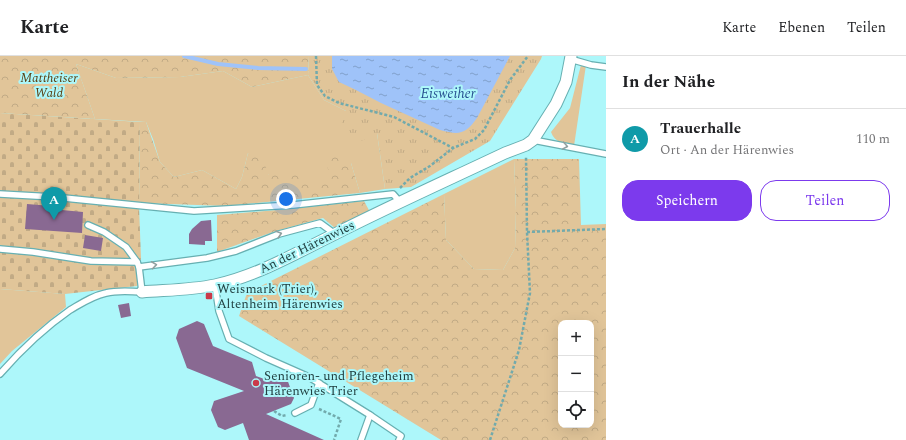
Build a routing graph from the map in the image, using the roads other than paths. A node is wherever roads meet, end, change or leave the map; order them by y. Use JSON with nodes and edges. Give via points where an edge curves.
{"nodes":[{"id":1,"x":571,"y":58,"type":"edge"},
{"id":2,"x":606,"y":67,"type":"edge"},
{"id":3,"x":529,"y":142,"type":"junction"},
{"id":4,"x":606,"y":154,"type":"edge"},
{"id":5,"x":0,"y":194,"type":"edge"},
{"id":6,"x":397,"y":198,"type":"junction"},
{"id":7,"x":88,"y":225,"type":"dead end"},
{"id":8,"x":335,"y":234,"type":"junction"},
{"id":9,"x":0,"y":249,"type":"edge"},
{"id":10,"x":138,"y":265,"type":"junction"},
{"id":11,"x":215,"y":285,"type":"junction"},
{"id":12,"x":142,"y":292,"type":"junction"},
{"id":13,"x":0,"y":374,"type":"edge"},
{"id":14,"x":319,"y":383,"type":"junction"},
{"id":15,"x":295,"y":413,"type":"road end"},
{"id":16,"x":370,"y":415,"type":"junction"},
{"id":17,"x":361,"y":440,"type":"edge"},
{"id":18,"x":399,"y":440,"type":"edge"}],
"edges":[{"from":1,"to":2,"type":"lane"},
{"from":1,"to":3,"type":"street","via":[[566,82],[556,104]]},
{"from":3,"to":4,"type":"lane","one_way":true},
{"from":3,"to":6,"type":"street","name":"An der Härenwies"},
{"from":5,"to":6,"type":"lane","via":[[194,211]]},
{"from":6,"to":8,"type":"street","name":"An der Härenwies"},
{"from":7,"to":10,"type":"lane","via":[[126,247]]},
{"from":10,"to":8,"type":"lane","one_way":true,"via":[[207,258],[320,223]]},
{"from":8,"to":11,"type":"street","name":"An der Härenwies","via":[[289,258]]},
{"from":9,"to":10,"type":"lane"},
{"from":10,"to":12,"type":"lane"},
{"from":11,"to":12,"type":"street","name":"An der Härenwies"},
{"from":11,"to":14,"type":"lane","via":[[219,311],[229,339]]},
{"from":12,"to":13,"type":"lane","name":"An der Härenwies","via":[[119,291],[88,299],[54,322]]},
{"from":14,"to":15,"type":"lane","via":[[311,405]]},
{"from":14,"to":16,"type":"lane"},
{"from":16,"to":17,"type":"lane"},
{"from":16,"to":18,"type":"lane","via":[[401,436]]}]}
